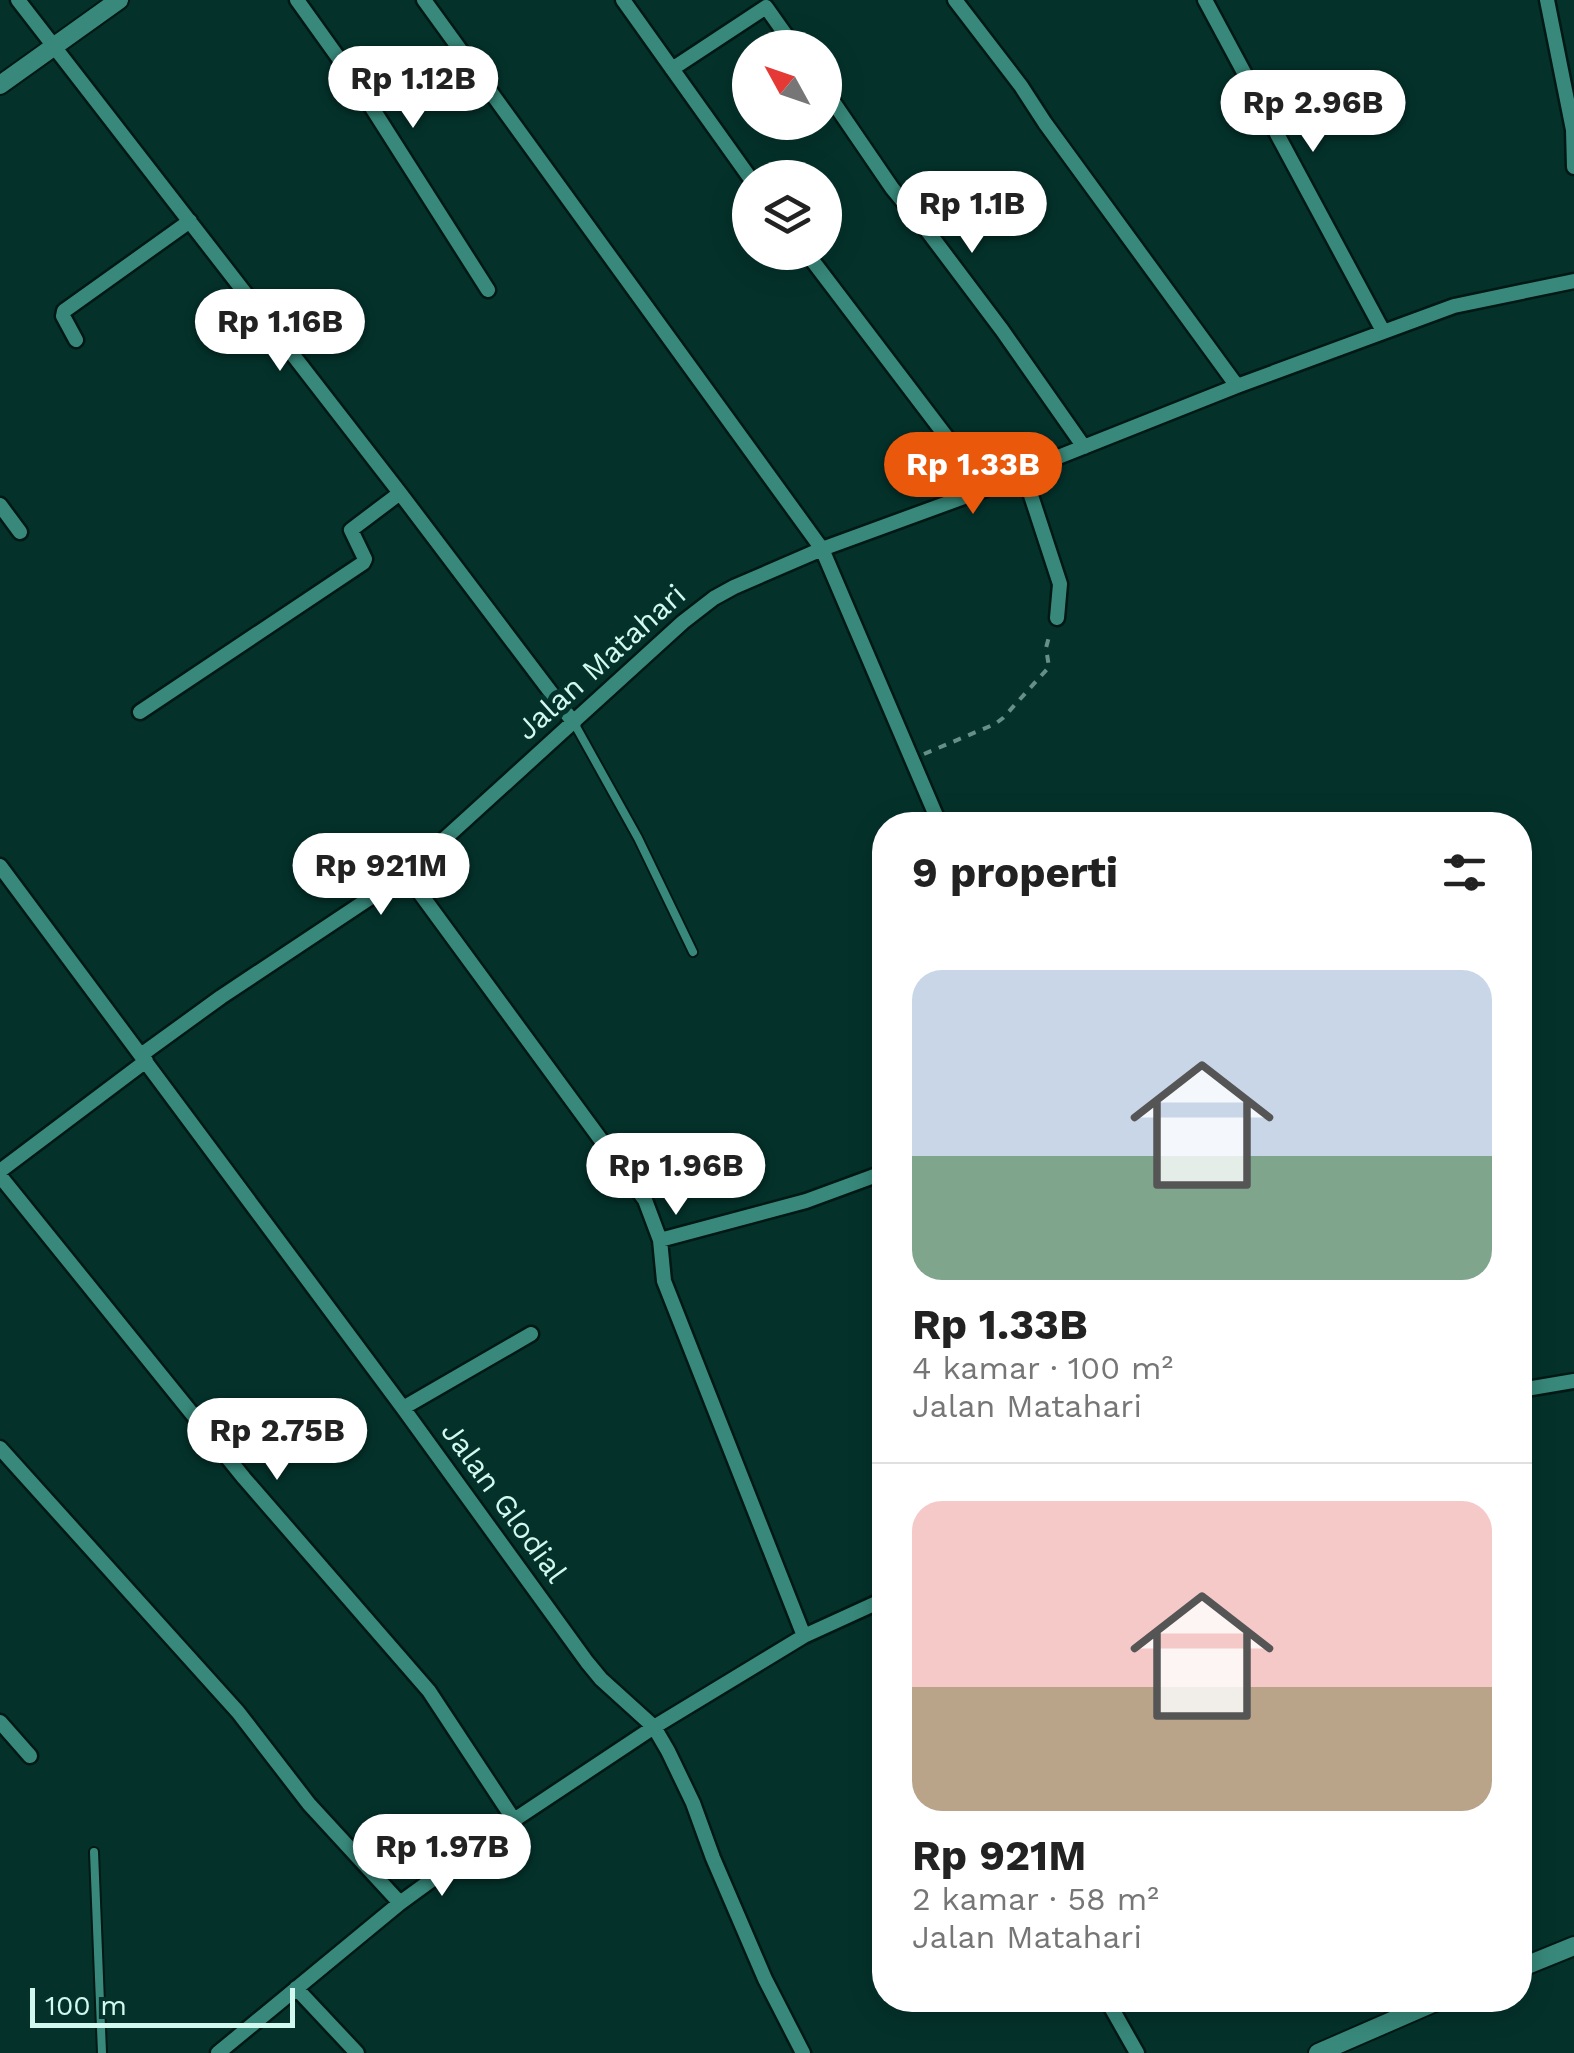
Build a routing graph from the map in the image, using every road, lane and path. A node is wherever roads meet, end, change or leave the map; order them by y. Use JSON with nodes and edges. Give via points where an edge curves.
{"nodes":[{"id":1,"x":18,"y":0,"type":"edge"},
{"id":2,"x":118,"y":0,"type":"edge"},
{"id":3,"x":297,"y":0,"type":"edge"},
{"id":4,"x":424,"y":0,"type":"edge"},
{"id":5,"x":623,"y":0,"type":"edge"},
{"id":6,"x":955,"y":0,"type":"edge"},
{"id":7,"x":1206,"y":0,"type":"edge"},
{"id":8,"x":1547,"y":0,"type":"edge"},
{"id":9,"x":771,"y":3,"type":"edge"},
{"id":10,"x":786,"y":30,"type":"edge"},
{"id":11,"x":56,"y":46,"type":"junction"},
{"id":12,"x":672,"y":70,"type":"junction"},
{"id":13,"x":0,"y":85,"type":"edge"},
{"id":14,"x":842,"y":115,"type":"edge"},
{"id":15,"x":737,"y":160,"type":"edge"},
{"id":16,"x":1574,"y":167,"type":"edge"},
{"id":17,"x":190,"y":221,"type":"junction"},
{"id":18,"x":820,"y":270,"type":"edge"},
{"id":19,"x":1574,"y":281,"type":"edge"},
{"id":20,"x":488,"y":290,"type":"dead end"},
{"id":21,"x":1383,"y":331,"type":"junction"},
{"id":22,"x":76,"y":340,"type":"dead end"},
{"id":23,"x":1237,"y":386,"type":"junction"},
{"id":24,"x":1084,"y":446,"type":"junction"},
{"id":25,"x":1023,"y":471,"type":"junction"},
{"id":26,"x":986,"y":489,"type":"junction"},
{"id":27,"x":400,"y":493,"type":"junction"},
{"id":28,"x":0,"y":505,"type":"edge"},
{"id":29,"x":20,"y":532,"type":"dead end"},
{"id":30,"x":822,"y":549,"type":"junction"},
{"id":31,"x":1057,"y":618,"type":"joint"},
{"id":32,"x":140,"y":712,"type":"dead end"},
{"id":33,"x":574,"y":722,"type":"junction"},
{"id":34,"x":911,"y":760,"type":"junction"},
{"id":35,"x":934,"y":812,"type":"edge"},
{"id":36,"x":0,"y":866,"type":"edge"},
{"id":37,"x":406,"y":874,"type":"junction"},
{"id":38,"x":692,"y":952,"type":"dead end"},
{"id":39,"x":144,"y":1058,"type":"junction"},
{"id":40,"x":0,"y":1174,"type":"edge"},
{"id":41,"x":872,"y":1177,"type":"edge"},
{"id":42,"x":660,"y":1240,"type":"junction"},
{"id":43,"x":531,"y":1334,"type":"dead end"},
{"id":44,"x":1574,"y":1381,"type":"edge"},
{"id":45,"x":1532,"y":1388,"type":"edge"},
{"id":46,"x":403,"y":1408,"type":"junction"},
{"id":47,"x":0,"y":1448,"type":"edge"},
{"id":48,"x":872,"y":1605,"type":"edge"},
{"id":49,"x":804,"y":1636,"type":"junction"},
{"id":50,"x":0,"y":1722,"type":"edge"},
{"id":51,"x":654,"y":1728,"type":"junction"},
{"id":52,"x":30,"y":1756,"type":"dead end"},
{"id":53,"x":514,"y":1820,"type":"junction"},
{"id":54,"x":94,"y":1852,"type":"dead end"},
{"id":55,"x":400,"y":1903,"type":"junction"},
{"id":56,"x":1574,"y":1946,"type":"edge"},
{"id":57,"x":1532,"y":1963,"type":"edge"},
{"id":58,"x":296,"y":1988,"type":"junction"},
{"id":59,"x":1115,"y":2012,"type":"edge"},
{"id":60,"x":1412,"y":2012,"type":"edge"},
{"id":61,"x":102,"y":2053,"type":"edge"},
{"id":62,"x":218,"y":2053,"type":"edge"},
{"id":63,"x":356,"y":2053,"type":"edge"},
{"id":64,"x":803,"y":2053,"type":"edge"},
{"id":65,"x":1138,"y":2053,"type":"edge"},
{"id":66,"x":1318,"y":2053,"type":"edge"}],
"edges":[{"from":1,"to":11,"type":"street"},
{"from":2,"to":11,"type":"street"},
{"from":3,"to":20,"type":"street"},
{"from":4,"to":30,"type":"street"},
{"from":5,"to":12,"type":"street"},
{"from":6,"to":23,"type":"street"},
{"from":7,"to":21,"type":"street"},
{"from":8,"to":16,"type":"street"},
{"from":9,"to":10,"type":"street"},
{"from":9,"to":12,"type":"street"},
{"from":11,"to":13,"type":"street"},
{"from":11,"to":17,"type":"street"},
{"from":12,"to":15,"type":"street"},
{"from":14,"to":24,"type":"street"},
{"from":17,"to":22,"type":"street","via":[[64,311]]},
{"from":17,"to":27,"type":"street"},
{"from":18,"to":26,"type":"street"},
{"from":19,"to":21,"type":"street","name":"Jalan Matahari","via":[[1454,306]]},
{"from":21,"to":23,"type":"street","name":"Jalan Matahari"},
{"from":23,"to":24,"type":"street","name":"Jalan Matahari"},
{"from":24,"to":25,"type":"street","name":"Jalan Matahari"},
{"from":25,"to":26,"type":"street","name":"Jalan Matahari"},
{"from":25,"to":31,"type":"street","via":[[1060,584]]},
{"from":26,"to":30,"type":"street","name":"Jalan Matahari"},
{"from":27,"to":32,"type":"street","via":[[351,530],[365,559],[360,565]]},
{"from":27,"to":33,"type":"street"},
{"from":28,"to":29,"type":"street"},
{"from":30,"to":33,"type":"street","name":"Jalan Matahari","via":[[703,605]]},
{"from":30,"to":34,"type":"street"},
{"from":31,"to":34,"type":"path","via":[[1046,645],[1049,667],[1010,712]]},
{"from":33,"to":37,"type":"street","name":"Jalan Matahari"},
{"from":33,"to":38,"type":"lane"},
{"from":34,"to":35,"type":"street"},
{"from":36,"to":39,"type":"street","name":"Jalan Glodial"},
{"from":37,"to":39,"type":"street","name":"Jalan Matahari","via":[[222,997]]},
{"from":37,"to":42,"type":"street","via":[[646,1200]]},
{"from":39,"to":40,"type":"street","name":"Jalan Matahari"},
{"from":39,"to":46,"type":"street","name":"Jalan Glodial"},
{"from":40,"to":53,"type":"street","via":[[244,1478],[429,1691]]},
{"from":41,"to":42,"type":"street"},
{"from":42,"to":49,"type":"street","via":[[664,1281]]},
{"from":43,"to":46,"type":"street"},
{"from":44,"to":45,"type":"street"},
{"from":46,"to":51,"type":"street","name":"Jalan Glodial","via":[[587,1662]]},
{"from":47,"to":55,"type":"street"},
{"from":48,"to":49,"type":"street"},
{"from":49,"to":51,"type":"street"},
{"from":50,"to":52,"type":"street"},
{"from":51,"to":53,"type":"street"},
{"from":51,"to":64,"type":"street","name":"Jalan Glodial","via":[[692,1802],[764,1980]]},
{"from":53,"to":55,"type":"street"},
{"from":54,"to":61,"type":"lane"},
{"from":55,"to":58,"type":"street"},
{"from":56,"to":57,"type":"street"},
{"from":58,"to":62,"type":"street"},
{"from":58,"to":63,"type":"street"},
{"from":59,"to":65,"type":"street"},
{"from":60,"to":66,"type":"street"}]}
